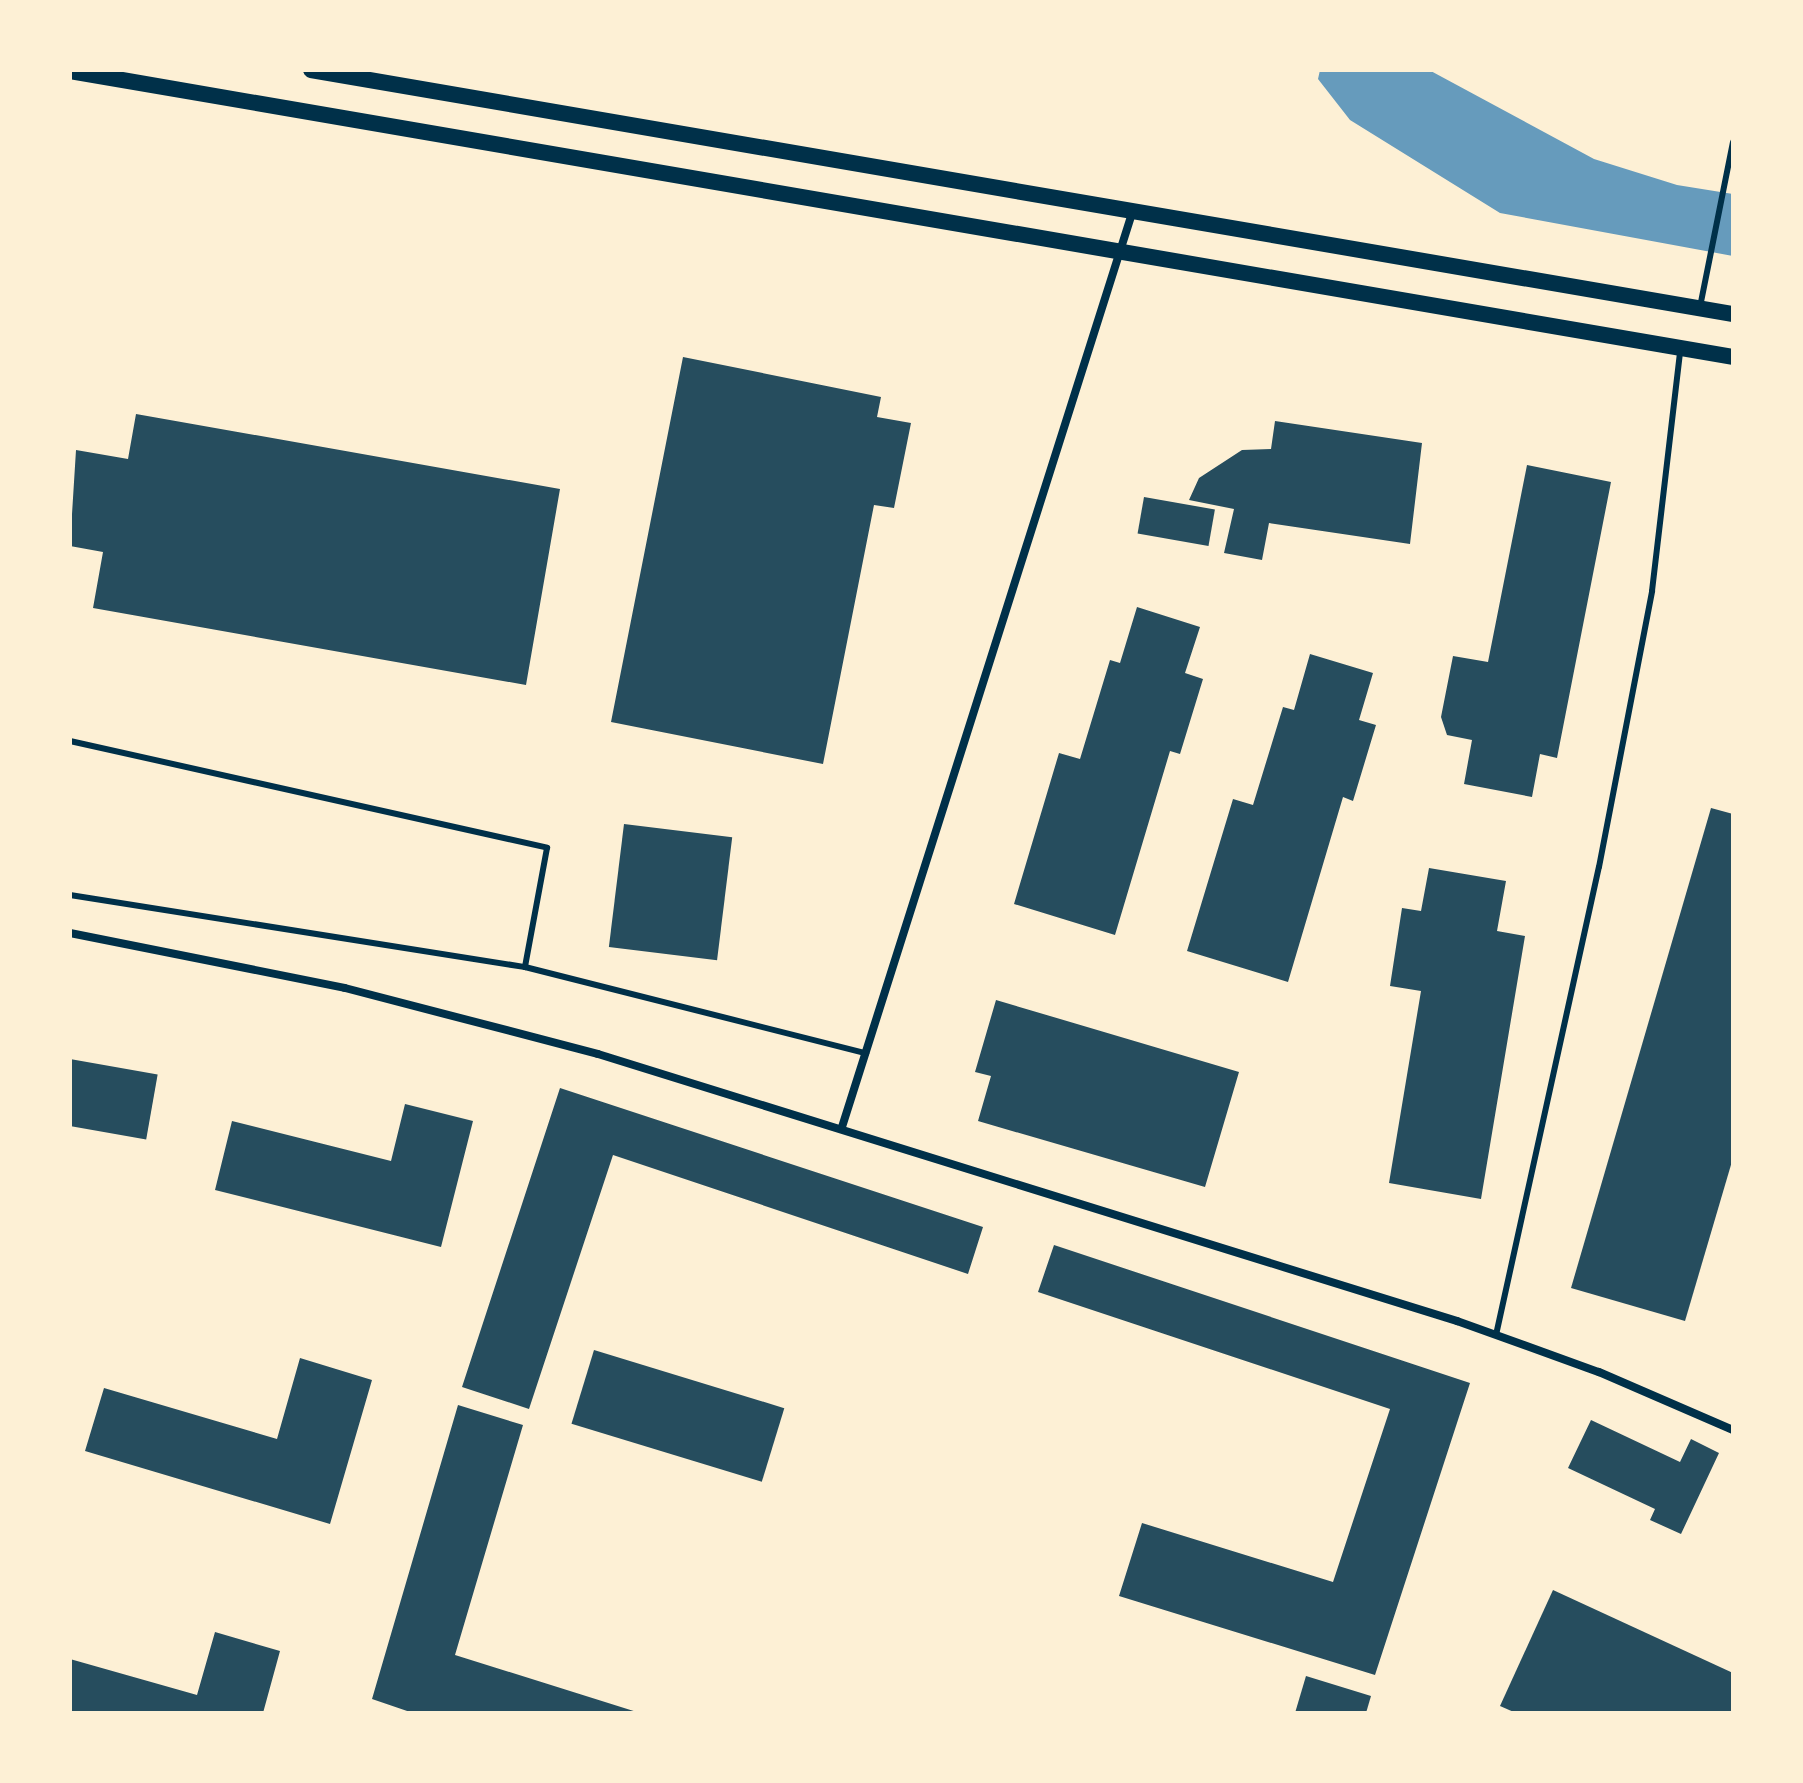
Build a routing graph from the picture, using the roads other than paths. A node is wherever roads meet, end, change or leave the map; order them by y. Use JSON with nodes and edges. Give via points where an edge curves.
{"nodes":[{"id":1,"x":311,"y":70,"type":"edge"},
{"id":2,"x":70,"y":71,"type":"edge"},
{"id":3,"x":1733,"y":142,"type":"edge"},
{"id":4,"x":1133,"y":209,"type":"junction"},
{"id":5,"x":1122,"y":250,"type":"junction"},
{"id":6,"x":1700,"y":308,"type":"junction"},
{"id":7,"x":1733,"y":314,"type":"edge"},
{"id":8,"x":1681,"y":348,"type":"junction"},
{"id":9,"x":1733,"y":357,"type":"edge"},
{"id":10,"x":70,"y":741,"type":"edge"},
{"id":11,"x":70,"y":895,"type":"edge"},
{"id":12,"x":70,"y":933,"type":"edge"},
{"id":13,"x":525,"y":967,"type":"junction"},
{"id":14,"x":866,"y":1053,"type":"junction"},
{"id":15,"x":842,"y":1127,"type":"junction"},
{"id":16,"x":1496,"y":1335,"type":"junction"},
{"id":17,"x":1733,"y":1430,"type":"edge"}],
"edges":[{"from":1,"to":4,"type":"main road"},
{"from":2,"to":5,"type":"main road"},
{"from":3,"to":6,"type":"lane"},
{"from":4,"to":5,"type":"street"},
{"from":4,"to":6,"type":"main road"},
{"from":5,"to":8,"type":"main road"},
{"from":5,"to":14,"type":"street"},
{"from":6,"to":7,"type":"main road"},
{"from":8,"to":9,"type":"main road"},
{"from":8,"to":16,"type":"lane","via":[[1652,591],[1599,867]]},
{"from":10,"to":13,"type":"lane","via":[[547,848]]},
{"from":11,"to":13,"type":"lane"},
{"from":12,"to":15,"type":"street","via":[[466,1017]]},
{"from":13,"to":14,"type":"lane"},
{"from":14,"to":15,"type":"street"},
{"from":15,"to":16,"type":"street"},
{"from":16,"to":17,"type":"street"}]}
